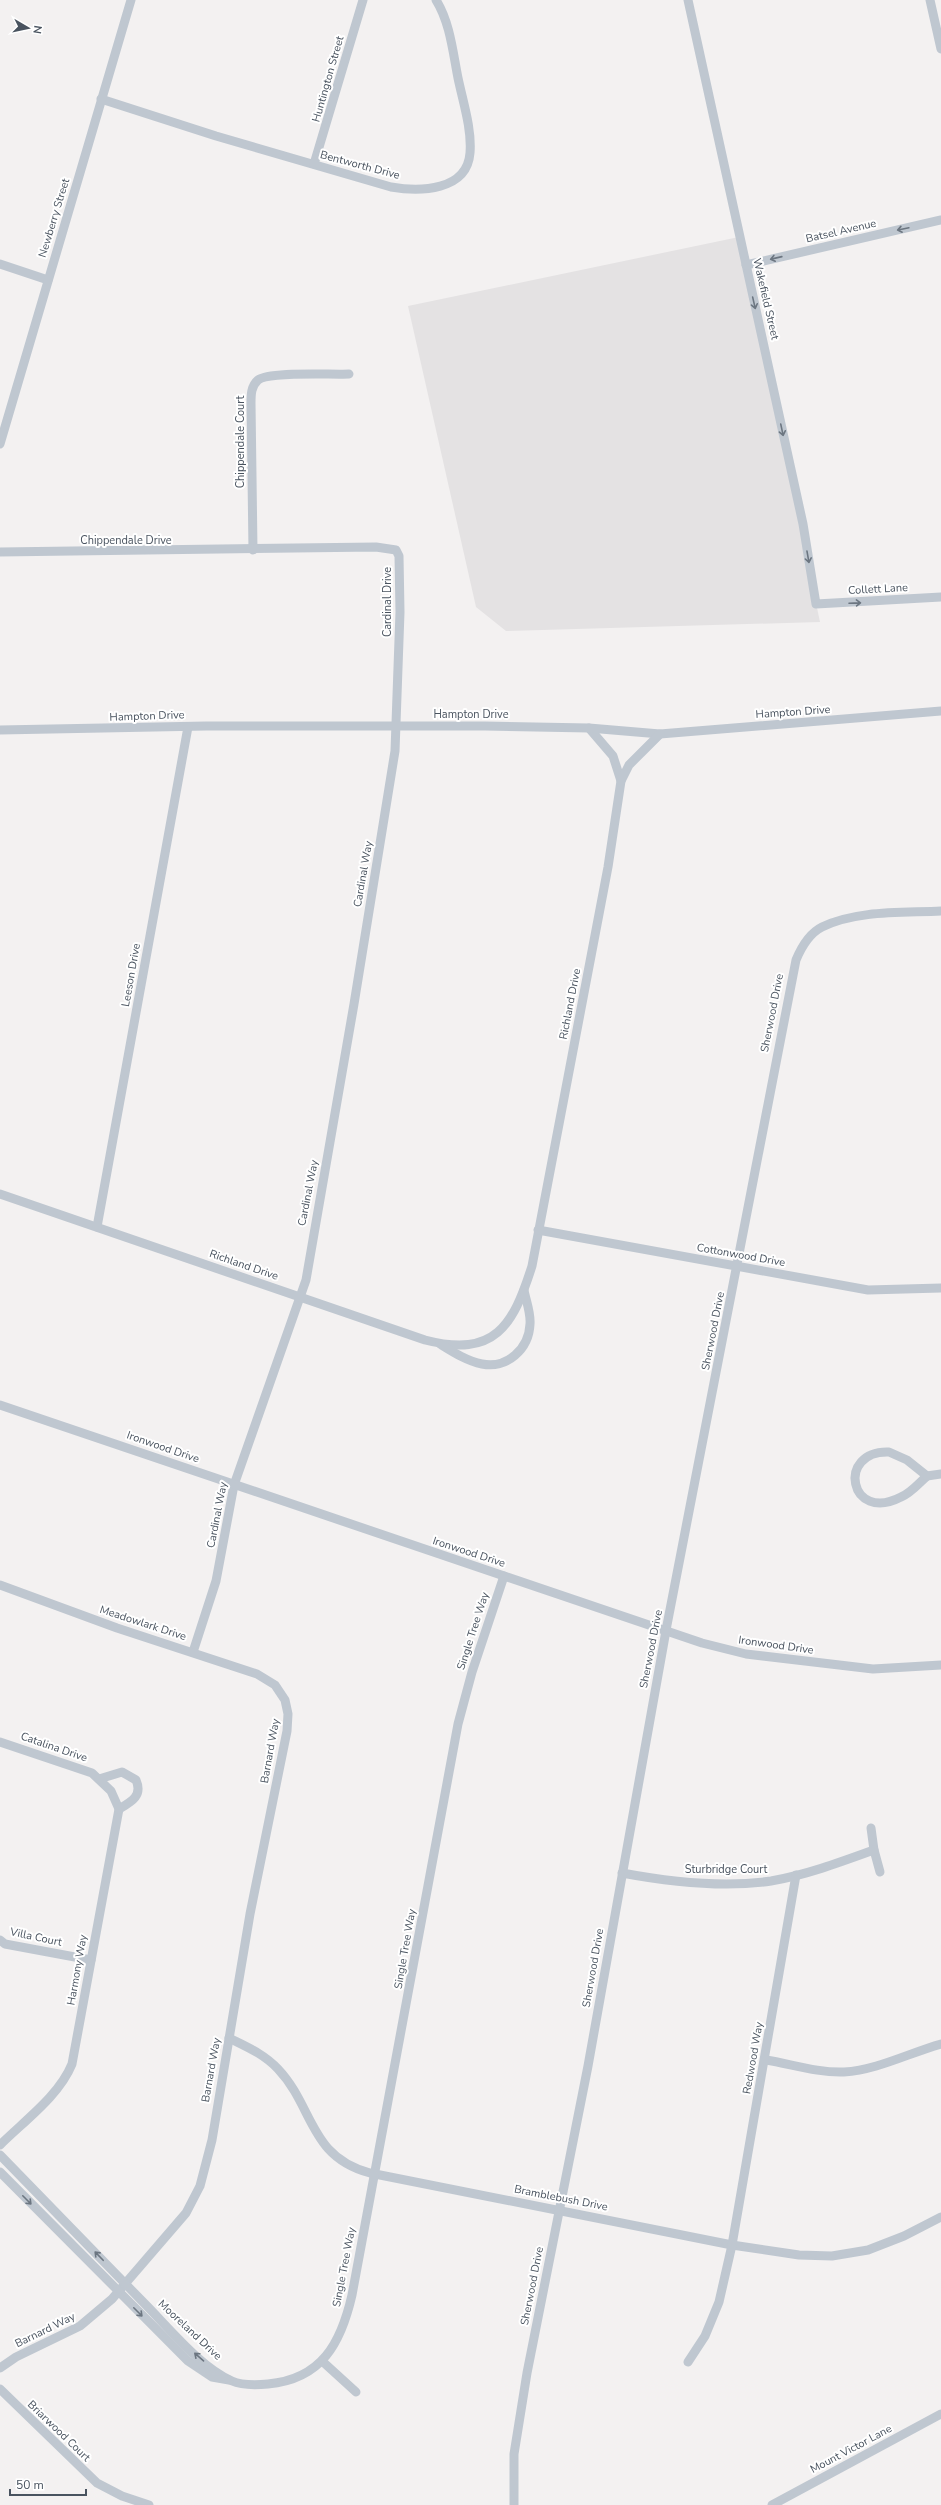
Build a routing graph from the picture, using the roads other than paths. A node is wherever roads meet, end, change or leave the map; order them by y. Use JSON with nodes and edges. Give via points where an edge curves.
{"nodes":[{"id":1,"x":131,"y":0,"type":"edge"},
{"id":2,"x":364,"y":0,"type":"edge"},
{"id":3,"x":436,"y":0,"type":"edge"},
{"id":4,"x":688,"y":0,"type":"edge"},
{"id":5,"x":930,"y":0,"type":"edge"},
{"id":6,"x":941,"y":49,"type":"edge"},
{"id":7,"x":102,"y":99,"type":"junction"},
{"id":8,"x":314,"y":164,"type":"junction"},
{"id":9,"x":941,"y":220,"type":"edge"},
{"id":10,"x":0,"y":264,"type":"edge"},
{"id":11,"x":746,"y":265,"type":"junction"},
{"id":12,"x":48,"y":280,"type":"junction"},
{"id":13,"x":350,"y":374,"type":"dead end"},
{"id":14,"x":0,"y":444,"type":"edge"},
{"id":15,"x":253,"y":550,"type":"junction"},
{"id":16,"x":0,"y":552,"type":"edge"},
{"id":17,"x":941,"y":597,"type":"edge"},
{"id":18,"x":816,"y":604,"type":"joint"},
{"id":19,"x":941,"y":711,"type":"edge"},
{"id":20,"x":397,"y":726,"type":"junction"},
{"id":21,"x":188,"y":727,"type":"junction"},
{"id":22,"x":589,"y":728,"type":"junction"},
{"id":23,"x":0,"y":730,"type":"edge"},
{"id":24,"x":660,"y":734,"type":"junction"},
{"id":25,"x":621,"y":781,"type":"junction"},
{"id":26,"x":941,"y":911,"type":"edge"},
{"id":27,"x":0,"y":1194,"type":"edge"},
{"id":28,"x":97,"y":1227,"type":"junction"},
{"id":29,"x":538,"y":1230,"type":"junction"},
{"id":30,"x":738,"y":1267,"type":"junction"},
{"id":31,"x":941,"y":1288,"type":"edge"},
{"id":32,"x":524,"y":1290,"type":"junction"},
{"id":33,"x":301,"y":1297,"type":"junction"},
{"id":34,"x":439,"y":1343,"type":"junction"},
{"id":35,"x":0,"y":1405,"type":"edge"},
{"id":36,"x":941,"y":1474,"type":"edge"},
{"id":37,"x":927,"y":1476,"type":"junction"},
{"id":38,"x":234,"y":1485,"type":"junction"},
{"id":39,"x":504,"y":1576,"type":"junction"},
{"id":40,"x":0,"y":1585,"type":"edge"},
{"id":41,"x":665,"y":1632,"type":"junction"},
{"id":42,"x":193,"y":1652,"type":"junction"},
{"id":43,"x":941,"y":1665,"type":"edge"},
{"id":44,"x":277,"y":1687,"type":"joint"},
{"id":45,"x":0,"y":1742,"type":"edge"},
{"id":46,"x":99,"y":1779,"type":"junction"},
{"id":47,"x":119,"y":1809,"type":"junction"},
{"id":48,"x":871,"y":1828,"type":"dead end"},
{"id":49,"x":874,"y":1850,"type":"junction"},
{"id":50,"x":880,"y":1872,"type":"dead end"},
{"id":51,"x":622,"y":1873,"type":"junction"},
{"id":52,"x":796,"y":1875,"type":"junction"},
{"id":53,"x":0,"y":1940,"type":"edge"},
{"id":54,"x":91,"y":1960,"type":"junction"},
{"id":55,"x":229,"y":2038,"type":"junction"},
{"id":56,"x":941,"y":2044,"type":"edge"},
{"id":57,"x":766,"y":2060,"type":"junction"},
{"id":58,"x":0,"y":2145,"type":"edge"},
{"id":59,"x":0,"y":2155,"type":"edge"},
{"id":60,"x":0,"y":2172,"type":"edge"},
{"id":61,"x":375,"y":2174,"type":"junction"},
{"id":62,"x":559,"y":2211,"type":"junction"},
{"id":63,"x":941,"y":2217,"type":"edge"},
{"id":64,"x":732,"y":2245,"type":"junction"},
{"id":65,"x":126,"y":2284,"type":"junction"},
{"id":66,"x":118,"y":2292,"type":"junction"},
{"id":67,"x":342,"y":2330,"type":"joint"},
{"id":68,"x":322,"y":2361,"type":"junction"},
{"id":69,"x":688,"y":2362,"type":"dead end"},
{"id":70,"x":0,"y":2368,"type":"edge"},
{"id":71,"x":234,"y":2382,"type":"junction"},
{"id":72,"x":0,"y":2389,"type":"edge"},
{"id":73,"x":356,"y":2392,"type":"dead end"},
{"id":74,"x":941,"y":2414,"type":"edge"},
{"id":75,"x":149,"y":2505,"type":"edge"},
{"id":76,"x":514,"y":2505,"type":"edge"},
{"id":77,"x":772,"y":2505,"type":"edge"}],
"edges":[{"from":1,"to":7,"type":"street","name":"Newberry Street"},
{"from":2,"to":8,"type":"street","name":"Huntington Street"},
{"from":3,"to":8,"type":"street","name":"Bentworth Drive","via":[[444,15],[451,43],[468,128],[470,153],[468,164],[462,174],[431,189],[405,189]]},
{"from":4,"to":11,"type":"street","name":"Wakefield Street"},
{"from":5,"to":6,"type":"street"},
{"from":7,"to":8,"type":"street","name":"Bentworth Drive"},
{"from":7,"to":12,"type":"street","name":"Newberry Street"},
{"from":9,"to":11,"type":"street","name":"Batsel Avenue","one_way":true},
{"from":10,"to":12,"type":"street"},
{"from":11,"to":18,"type":"street","name":"Wakefield Street","one_way":true,"via":[[803,524]]},
{"from":12,"to":14,"type":"street","name":"Newberry Street"},
{"from":13,"to":15,"type":"street","name":"Chippendale Court","via":[[271,375],[258,380],[254,385],[251,403]]},
{"from":15,"to":16,"type":"street","name":"Chippendale Drive"},
{"from":15,"to":20,"type":"street","name":"Cardinal Drive","via":[[376,548],[397,551],[400,564],[400,612]]},
{"from":18,"to":17,"type":"street","name":"Collett Lane","one_way":true},
{"from":19,"to":24,"type":"street","name":"Hampton Drive"},
{"from":20,"to":21,"type":"street","name":"Hampton Drive"},
{"from":20,"to":22,"type":"street","name":"Hampton Drive"},
{"from":20,"to":33,"type":"street","name":"Cardinal Way","via":[[392,775],[354,1004]]},
{"from":21,"to":23,"type":"street","name":"Hampton Drive"},
{"from":21,"to":28,"type":"street","name":"Leeson Drive"},
{"from":22,"to":24,"type":"street","name":"Hampton Drive"},
{"from":22,"to":25,"type":"street","name":"Richland Drive","via":[[614,756]]},
{"from":24,"to":25,"type":"street","name":"Richland Drive","via":[[629,765]]},
{"from":25,"to":29,"type":"street","name":"Richland Drive","via":[[608,867]]},
{"from":26,"to":30,"type":"street","name":"Sherwood Drive","via":[[853,918],[822,927],[802,947],[788,990]]},
{"from":27,"to":28,"type":"street","name":"Richland Drive"},
{"from":28,"to":33,"type":"street","name":"Richland Drive"},
{"from":29,"to":30,"type":"street","name":"Cottonwood Drive"},
{"from":29,"to":32,"type":"street","name":"Richland Drive","via":[[532,1266]]},
{"from":30,"to":31,"type":"street","name":"Cottonwood Drive","via":[[868,1290]]},
{"from":30,"to":41,"type":"street","name":"Sherwood Drive"},
{"from":32,"to":34,"type":"street","name":"Richland Drive","via":[[506,1325],[483,1340],[469,1344]]},
{"from":32,"to":34,"type":"street","via":[[529,1330],[523,1346],[510,1360],[496,1365],[482,1364]]},
{"from":33,"to":34,"type":"street","name":"Richland Drive"},
{"from":33,"to":38,"type":"street","name":"Cardinal Way"},
{"from":35,"to":38,"type":"street","name":"Ironwood Drive"},
{"from":36,"to":37,"type":"street"},
{"from":37,"to":37,"type":"street","via":[[898,1454],[883,1452],[871,1455],[859,1463],[854,1481],[860,1495],[866,1500],[882,1504],[907,1494]]},
{"from":38,"to":39,"type":"street","name":"Ironwood Drive"},
{"from":38,"to":42,"type":"street","name":"Cardinal Way","via":[[216,1581]]},
{"from":39,"to":41,"type":"street","name":"Ironwood Drive"},
{"from":39,"to":61,"type":"street","name":"Single Tree Way","via":[[472,1672],[458,1724]]},
{"from":40,"to":42,"type":"street","name":"Meadowlark Drive","via":[[117,1628]]},
{"from":41,"to":43,"type":"street","name":"Ironwood Drive","via":[[746,1654],[874,1669]]},
{"from":41,"to":51,"type":"street","name":"Sherwood Drive"},
{"from":42,"to":44,"type":"street","name":"Meadowlark Drive","via":[[257,1674]]},
{"from":44,"to":55,"type":"street","name":"Barnard Way","via":[[287,1707],[287,1731],[250,1914]]},
{"from":45,"to":46,"type":"street","name":"Catalina Drive","via":[[88,1772]]},
{"from":46,"to":47,"type":"street","via":[[111,1791]]},
{"from":46,"to":47,"type":"street","via":[[122,1772],[136,1780],[136,1798]]},
{"from":47,"to":54,"type":"street","name":"Harmony Way"},
{"from":48,"to":49,"type":"street"},
{"from":49,"to":50,"type":"street"},
{"from":49,"to":52,"type":"street","name":"Sturbridge Court"},
{"from":51,"to":52,"type":"street","name":"Sturbridge Court","via":[[674,1881],[724,1883],[760,1882]]},
{"from":51,"to":62,"type":"street","name":"Sherwood Drive"},
{"from":52,"to":57,"type":"street","name":"Redwood Way"},
{"from":53,"to":54,"type":"street","name":"Villa Court","via":[[5,1944]]},
{"from":54,"to":58,"type":"street","name":"Harmony Way","via":[[74,2053],[68,2072],[52,2094]]},
{"from":55,"to":61,"type":"street","name":"Bramblebush Drive","via":[[257,2052],[278,2069],[293,2088],[318,2137],[329,2151],[352,2167]]},
{"from":55,"to":65,"type":"street","name":"Barnard Way","via":[[212,2140],[200,2186],[177,2225]]},
{"from":56,"to":57,"type":"street","via":[[849,2071],[818,2070]]},
{"from":57,"to":64,"type":"street","name":"Redwood Way"},
{"from":65,"to":59,"type":"street","name":"Mooreland Drive","one_way":true},
{"from":60,"to":66,"type":"street","name":"Mooreland Drive","one_way":true},
{"from":61,"to":62,"type":"street","name":"Bramblebush Drive"},
{"from":61,"to":67,"type":"street","name":"Single Tree Way","via":[[352,2295]]},
{"from":62,"to":64,"type":"street","name":"Bramblebush Drive"},
{"from":62,"to":76,"type":"street","name":"Sherwood Drive","via":[[517,2436],[513,2472]]},
{"from":63,"to":64,"type":"street","name":"Bramblebush Drive","via":[[886,2244],[844,2254],[799,2255]]},
{"from":64,"to":69,"type":"street","name":"Redwood Way","via":[[719,2302],[705,2336]]},
{"from":65,"to":66,"type":"street","name":"Barnard Way"},
{"from":71,"to":65,"type":"street","name":"Mooreland Drive","one_way":true,"via":[[185,2345]]},
{"from":66,"to":70,"type":"street","name":"Barnard Way","via":[[99,2312],[80,2326],[16,2357]]},
{"from":66,"to":71,"type":"street","name":"Mooreland Drive","one_way":true,"via":[[194,2366],[212,2377]]},
{"from":67,"to":68,"type":"street","name":"Mooreland Drive"},
{"from":68,"to":71,"type":"street","name":"Mooreland Drive","via":[[314,2369],[289,2380],[264,2384]]},
{"from":68,"to":73,"type":"street"},
{"from":72,"to":75,"type":"street","name":"Briarwood Court","via":[[97,2483],[122,2496]]},
{"from":74,"to":77,"type":"street","name":"Mount Victor Lane"}]}
